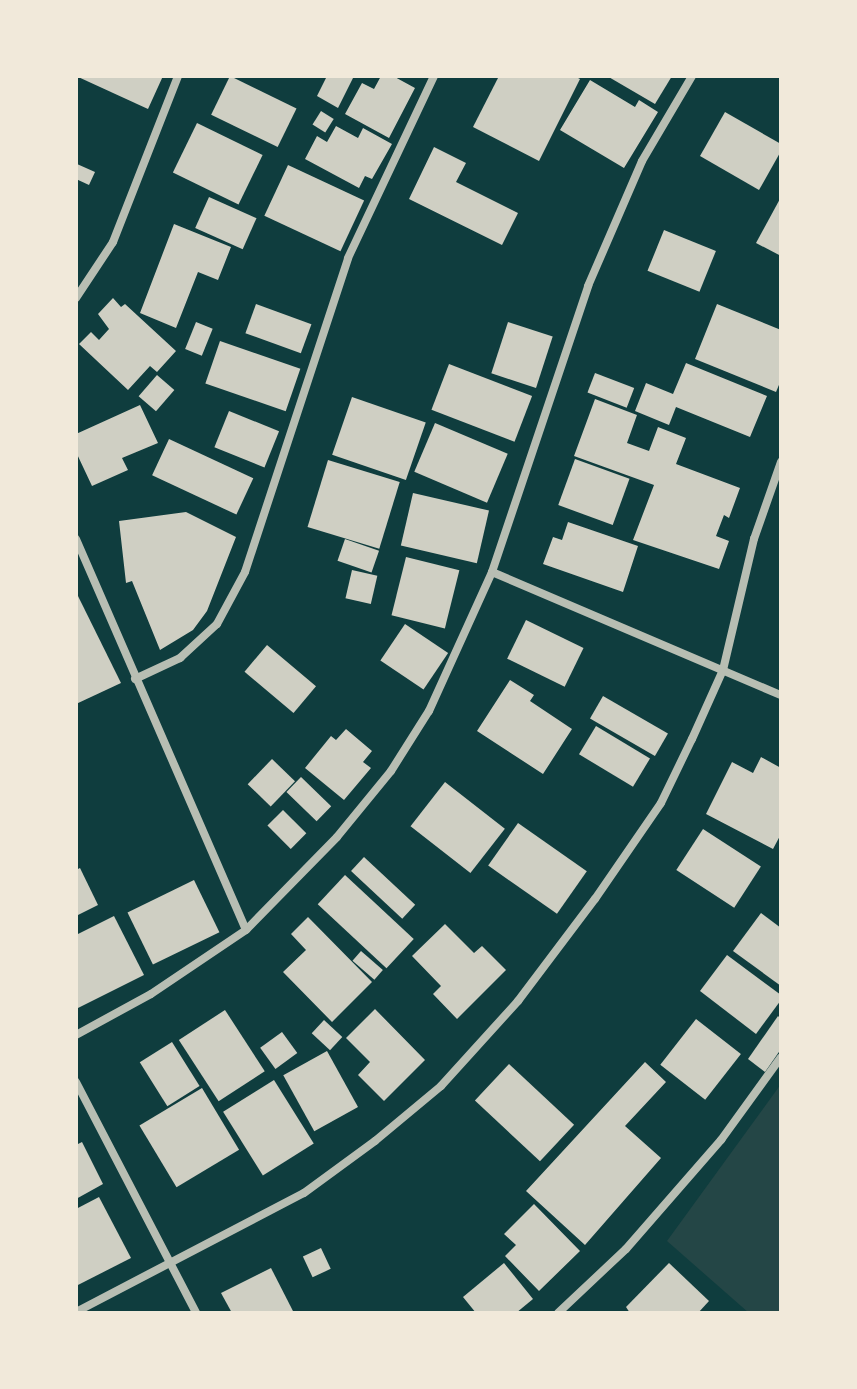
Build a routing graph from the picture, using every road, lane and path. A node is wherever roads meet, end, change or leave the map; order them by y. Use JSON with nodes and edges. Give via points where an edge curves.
{"nodes":[{"id":1,"x":178,"y":76,"type":"edge"},
{"id":2,"x":434,"y":76,"type":"edge"},
{"id":3,"x":692,"y":76,"type":"edge"},
{"id":4,"x":76,"y":298,"type":"edge"},
{"id":5,"x":781,"y":462,"type":"edge"},
{"id":6,"x":76,"y":539,"type":"edge"},
{"id":7,"x":492,"y":572,"type":"junction"},
{"id":8,"x":723,"y":670,"type":"junction"},
{"id":9,"x":135,"y":679,"type":"junction"},
{"id":10,"x":781,"y":695,"type":"edge"},
{"id":11,"x":246,"y":930,"type":"junction"},
{"id":12,"x":76,"y":1035,"type":"edge"},
{"id":13,"x":781,"y":1057,"type":"edge"},
{"id":14,"x":76,"y":1082,"type":"edge"},
{"id":15,"x":171,"y":1264,"type":"junction"},
{"id":16,"x":76,"y":1312,"type":"edge"},
{"id":17,"x":196,"y":1313,"type":"edge"},
{"id":18,"x":558,"y":1313,"type":"edge"}],
"edges":[{"from":1,"to":4,"type":"street","via":[[113,242]]},
{"from":2,"to":9,"type":"street","via":[[348,258],[245,572],[217,624],[180,658]]},
{"from":3,"to":7,"type":"street","via":[[642,161],[588,286]]},
{"from":5,"to":8,"type":"street","via":[[754,539]]},
{"from":6,"to":9,"type":"street"},
{"from":7,"to":8,"type":"street"},
{"from":7,"to":11,"type":"street","via":[[429,711],[391,771],[289,890]]},
{"from":8,"to":10,"type":"street"},
{"from":8,"to":15,"type":"street","via":[[661,803],[518,1001],[441,1086],[304,1193]]},
{"from":9,"to":11,"type":"street"},
{"from":11,"to":12,"type":"street","via":[[151,994]]},
{"from":13,"to":18,"type":"street","via":[[721,1140],[636,1239]]},
{"from":14,"to":15,"type":"street"},
{"from":15,"to":16,"type":"street"},
{"from":15,"to":17,"type":"street"}]}
